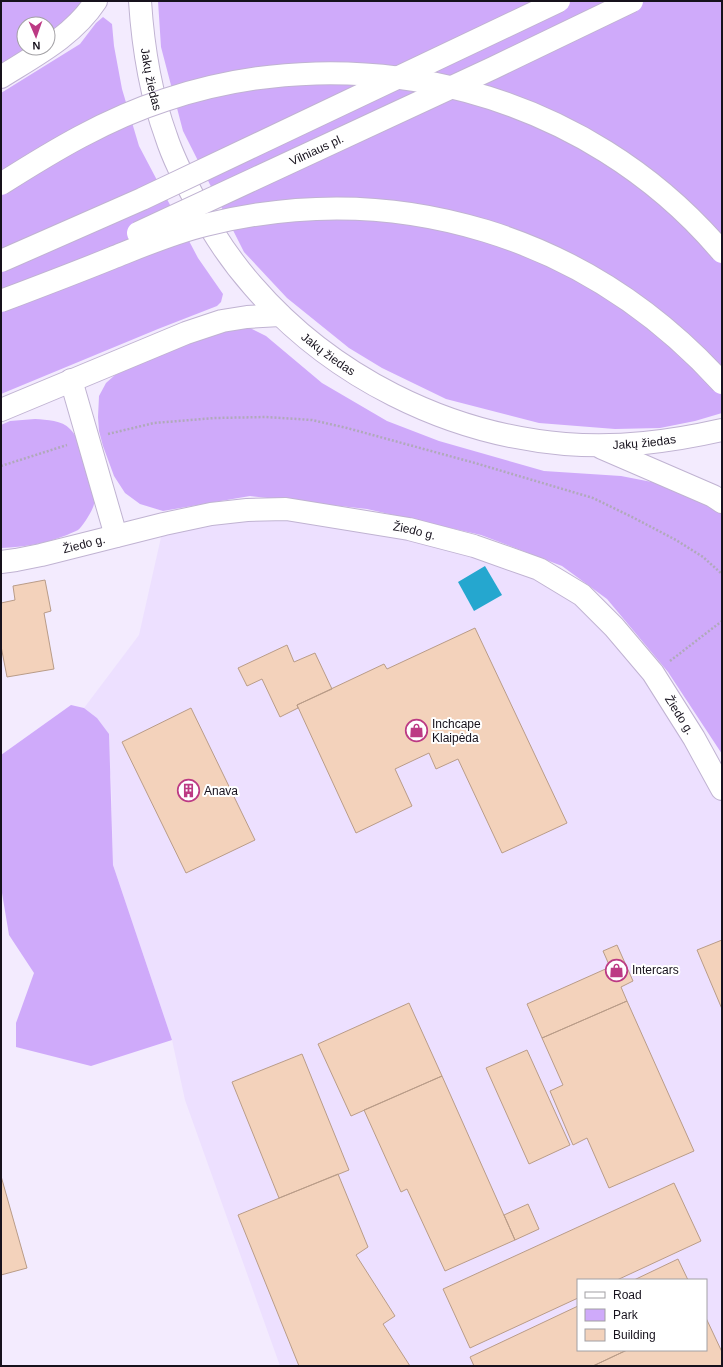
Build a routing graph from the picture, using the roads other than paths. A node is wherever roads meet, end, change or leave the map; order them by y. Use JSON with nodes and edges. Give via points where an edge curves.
{"nodes":[{"id":1,"x":96,"y":1,"type":"edge"},
{"id":2,"x":140,"y":1,"type":"edge"},
{"id":3,"x":559,"y":1,"type":"edge"},
{"id":4,"x":632,"y":1,"type":"edge"},
{"id":5,"x":1,"y":77,"type":"edge"},
{"id":6,"x":1,"y":184,"type":"edge"},
{"id":7,"x":722,"y":252,"type":"edge"},
{"id":8,"x":1,"y":261,"type":"edge"},
{"id":9,"x":1,"y":297,"type":"edge"},
{"id":10,"x":1,"y":301,"type":"edge"},
{"id":11,"x":280,"y":315,"type":"junction"},
{"id":12,"x":71,"y":380,"type":"junction"},
{"id":13,"x":722,"y":383,"type":"edge"},
{"id":14,"x":1,"y":410,"type":"edge"},
{"id":15,"x":722,"y":430,"type":"edge"},
{"id":16,"x":598,"y":446,"type":"junction"},
{"id":17,"x":722,"y":502,"type":"edge"},
{"id":18,"x":116,"y":536,"type":"junction"},
{"id":19,"x":1,"y":562,"type":"edge"},
{"id":20,"x":722,"y":789,"type":"edge"}],
"edges":[{"from":1,"to":5,"type":"main road","via":[[75,28],[52,46]]},
{"from":2,"to":11,"type":"main road","name":"Jakų žiedas","via":[[147,67],[166,137],[182,177],[208,225],[229,256]]},
{"from":3,"to":8,"type":"main road","bridge":true,"via":[[142,199]]},
{"from":4,"to":9,"type":"main road","name":"Vilniaus pl.","bridge":true},
{"from":6,"to":7,"type":"main road","bridge":true,"via":[[60,147],[94,130],[164,100],[200,89],[274,75],[350,73],[387,76],[424,81],[497,99],[566,129],[600,148],[661,192],[689,216]]},
{"from":10,"to":13,"type":"main road","bridge":true,"via":[[167,236],[224,220],[254,214],[330,208],[406,213],[479,228],[550,255],[584,272],[646,313],[703,362]]},
{"from":11,"to":12,"type":"main road","via":[[222,321]]},
{"from":11,"to":16,"type":"main road","name":"Jakų žiedas","via":[[321,350],[363,378],[432,413],[510,436]]},
{"from":12,"to":14,"type":"main road"},
{"from":12,"to":18,"type":"main road"},
{"from":15,"to":16,"type":"main road","name":"Jakų žiedas","via":[[674,440]]},
{"from":16,"to":17,"type":"main road"},
{"from":18,"to":19,"type":"main road","name":"Žiedo g.","via":[[41,556]]},
{"from":18,"to":20,"type":"main road","name":"Žiedo g.","via":[[211,514],[286,509],[409,529],[474,546],[539,569],[582,595],[614,627],[653,673],[694,738]]}]}
